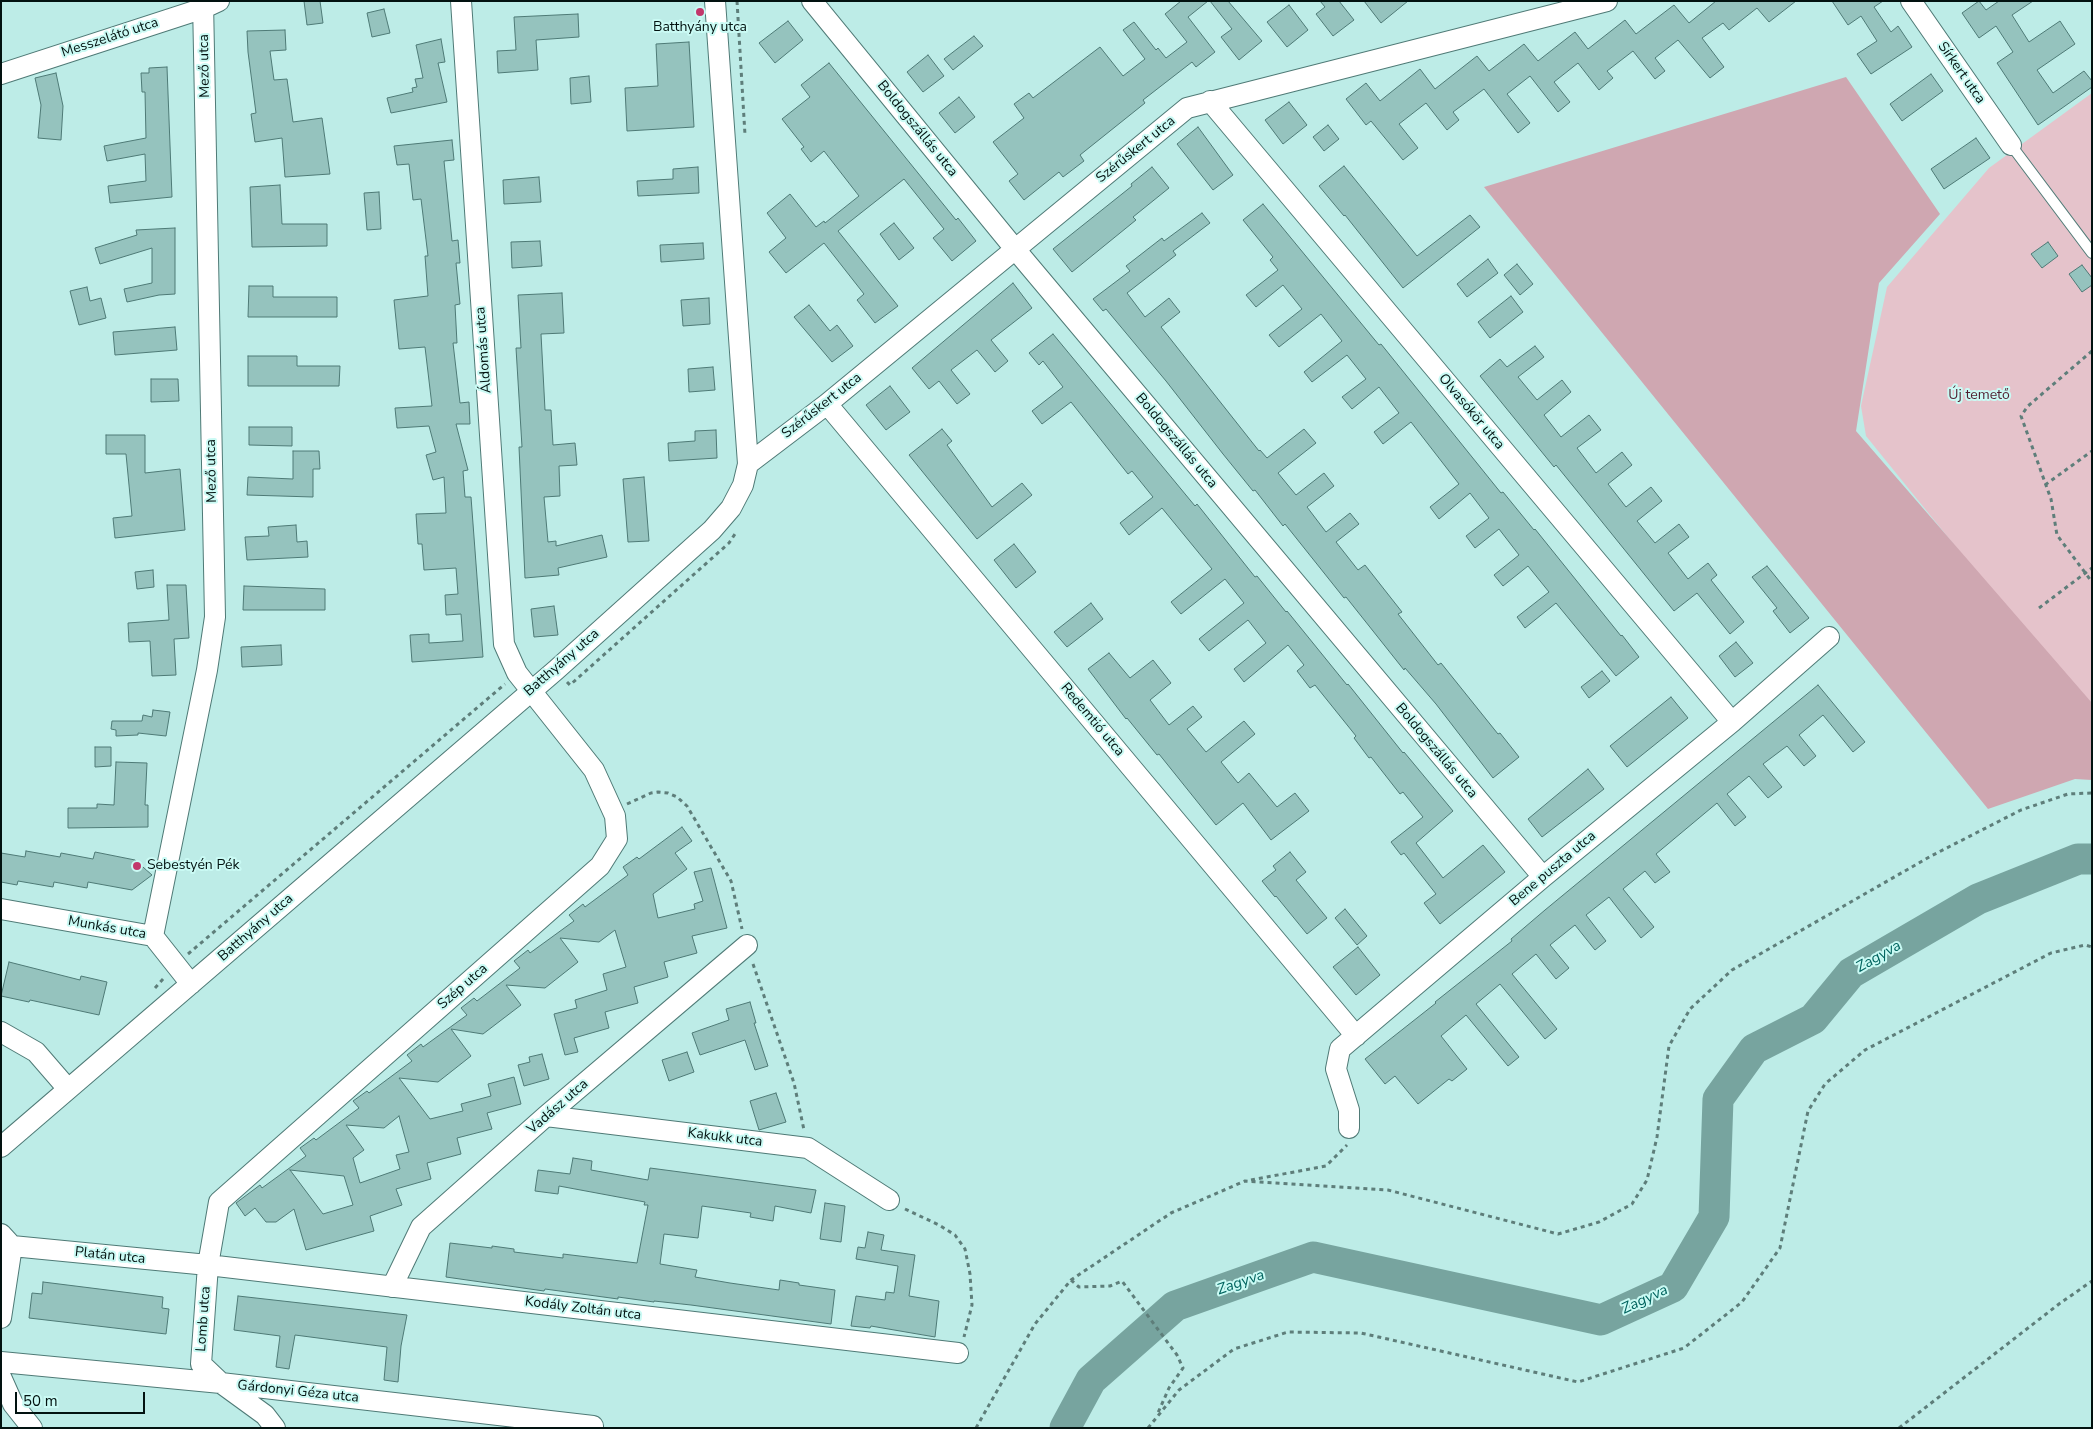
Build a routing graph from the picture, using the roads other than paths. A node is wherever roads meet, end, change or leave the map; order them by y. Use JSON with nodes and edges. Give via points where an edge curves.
{"nodes":[{"id":1,"x":461,"y":1,"type":"edge"},
{"id":2,"x":715,"y":1,"type":"edge"},
{"id":3,"x":812,"y":1,"type":"edge"},
{"id":4,"x":1607,"y":1,"type":"edge"},
{"id":5,"x":1911,"y":1,"type":"edge"},
{"id":6,"x":208,"y":3,"type":"edge"},
{"id":7,"x":1,"y":74,"type":"edge"},
{"id":8,"x":1210,"y":101,"type":"junction"},
{"id":9,"x":2012,"y":145,"type":"joint"},
{"id":10,"x":1015,"y":249,"type":"junction"},
{"id":11,"x":2092,"y":253,"type":"edge"},
{"id":12,"x":828,"y":404,"type":"junction"},
{"id":13,"x":748,"y":464,"type":"junction"},
{"id":14,"x":1829,"y":637,"type":"dead end"},
{"id":15,"x":531,"y":690,"type":"junction"},
{"id":16,"x":1732,"y":722,"type":"junction"},
{"id":17,"x":1543,"y":877,"type":"junction"},
{"id":18,"x":1,"y":908,"type":"edge"},
{"id":19,"x":153,"y":936,"type":"junction"},
{"id":20,"x":747,"y":945,"type":"dead end"},
{"id":21,"x":191,"y":984,"type":"junction"},
{"id":22,"x":1,"y":1032,"type":"edge"},
{"id":23,"x":1356,"y":1036,"type":"junction"},
{"id":24,"x":68,"y":1089,"type":"junction"},
{"id":25,"x":546,"y":1116,"type":"junction"},
{"id":26,"x":1349,"y":1128,"type":"road end"},
{"id":27,"x":1,"y":1147,"type":"edge"},
{"id":28,"x":889,"y":1200,"type":"road end"},
{"id":29,"x":7,"y":1240,"type":"edge"},
{"id":30,"x":208,"y":1266,"type":"junction"},
{"id":31,"x":392,"y":1287,"type":"junction"},
{"id":32,"x":1,"y":1318,"type":"edge"},
{"id":33,"x":958,"y":1353,"type":"road end"},
{"id":34,"x":1,"y":1362,"type":"edge"},
{"id":35,"x":1,"y":1377,"type":"edge"},
{"id":36,"x":222,"y":1383,"type":"junction"},
{"id":37,"x":593,"y":1426,"type":"dead end"},
{"id":38,"x":32,"y":1428,"type":"edge"},
{"id":39,"x":275,"y":1428,"type":"edge"}],
"edges":[{"from":1,"to":15,"type":"street","name":"Áldomás utca","via":[[504,644],[517,673]]},
{"from":2,"to":13,"type":"street","name":"Batthyány utca"},
{"from":3,"to":10,"type":"street","name":"Boldogszállás utca"},
{"from":4,"to":8,"type":"street","name":"Szérűskert utca"},
{"from":5,"to":9,"type":"street","name":"Sírkert utca"},
{"from":6,"to":7,"type":"street","name":"Messzelátó utca"},
{"from":6,"to":19,"type":"street","name":"Mező utca","via":[[214,617],[207,670]]},
{"from":8,"to":10,"type":"street","name":"Szérűskert utca","via":[[1187,108]]},
{"from":8,"to":16,"type":"street","name":"Olvasókör utca"},
{"from":9,"to":11,"type":"lane"},
{"from":10,"to":12,"type":"street","name":"Szérűskert utca"},
{"from":10,"to":17,"type":"street","name":"Boldogszállás utca"},
{"from":12,"to":13,"type":"street","name":"Szérűskert utca"},
{"from":12,"to":23,"type":"street","name":"Redemtió utca"},
{"from":13,"to":15,"type":"street","name":"Batthyány utca","via":[[743,485],[731,508],[712,530]]},
{"from":14,"to":16,"type":"street","name":"Bene puszta utca"},
{"from":15,"to":21,"type":"street","name":"Batthyány utca"},
{"from":15,"to":30,"type":"street","name":"Szép utca","via":[[594,770],[615,816],[617,839],[600,866],[219,1202]]},
{"from":16,"to":17,"type":"street","name":"Bene puszta utca"},
{"from":17,"to":23,"type":"street","name":"Bene puszta utca"},
{"from":18,"to":19,"type":"street","name":"Munkás utca"},
{"from":19,"to":21,"type":"street","name":"Munkás utca"},
{"from":20,"to":25,"type":"street","name":"Vadász utca"},
{"from":21,"to":24,"type":"street","name":"Batthyány utca"},
{"from":22,"to":24,"type":"street","via":[[36,1052]]},
{"from":23,"to":26,"type":"street","name":"Bene puszta utca","via":[[1340,1049],[1336,1069],[1349,1110]]},
{"from":24,"to":27,"type":"street","name":"Batthyány utca"},
{"from":25,"to":28,"type":"street","name":"Kakukk utca","via":[[808,1148]]},
{"from":25,"to":31,"type":"street","name":"Vadász utca","via":[[421,1227]]},
{"from":29,"to":30,"type":"street","name":"Platán utca"},
{"from":29,"to":32,"type":"street"},
{"from":30,"to":31,"type":"street","name":"Kodály Zoltán utca"},
{"from":30,"to":36,"type":"street","name":"Lomb utca","via":[[201,1364]]},
{"from":31,"to":33,"type":"street","name":"Kodály Zoltán utca"},
{"from":34,"to":36,"type":"street","name":"Gárdonyi Géza utca"},
{"from":35,"to":38,"type":"street","via":[[12,1404]]},
{"from":36,"to":37,"type":"street","name":"Gárdonyi Géza utca"},
{"from":36,"to":39,"type":"street","name":"Lomb utca","via":[[264,1415]]}]}
